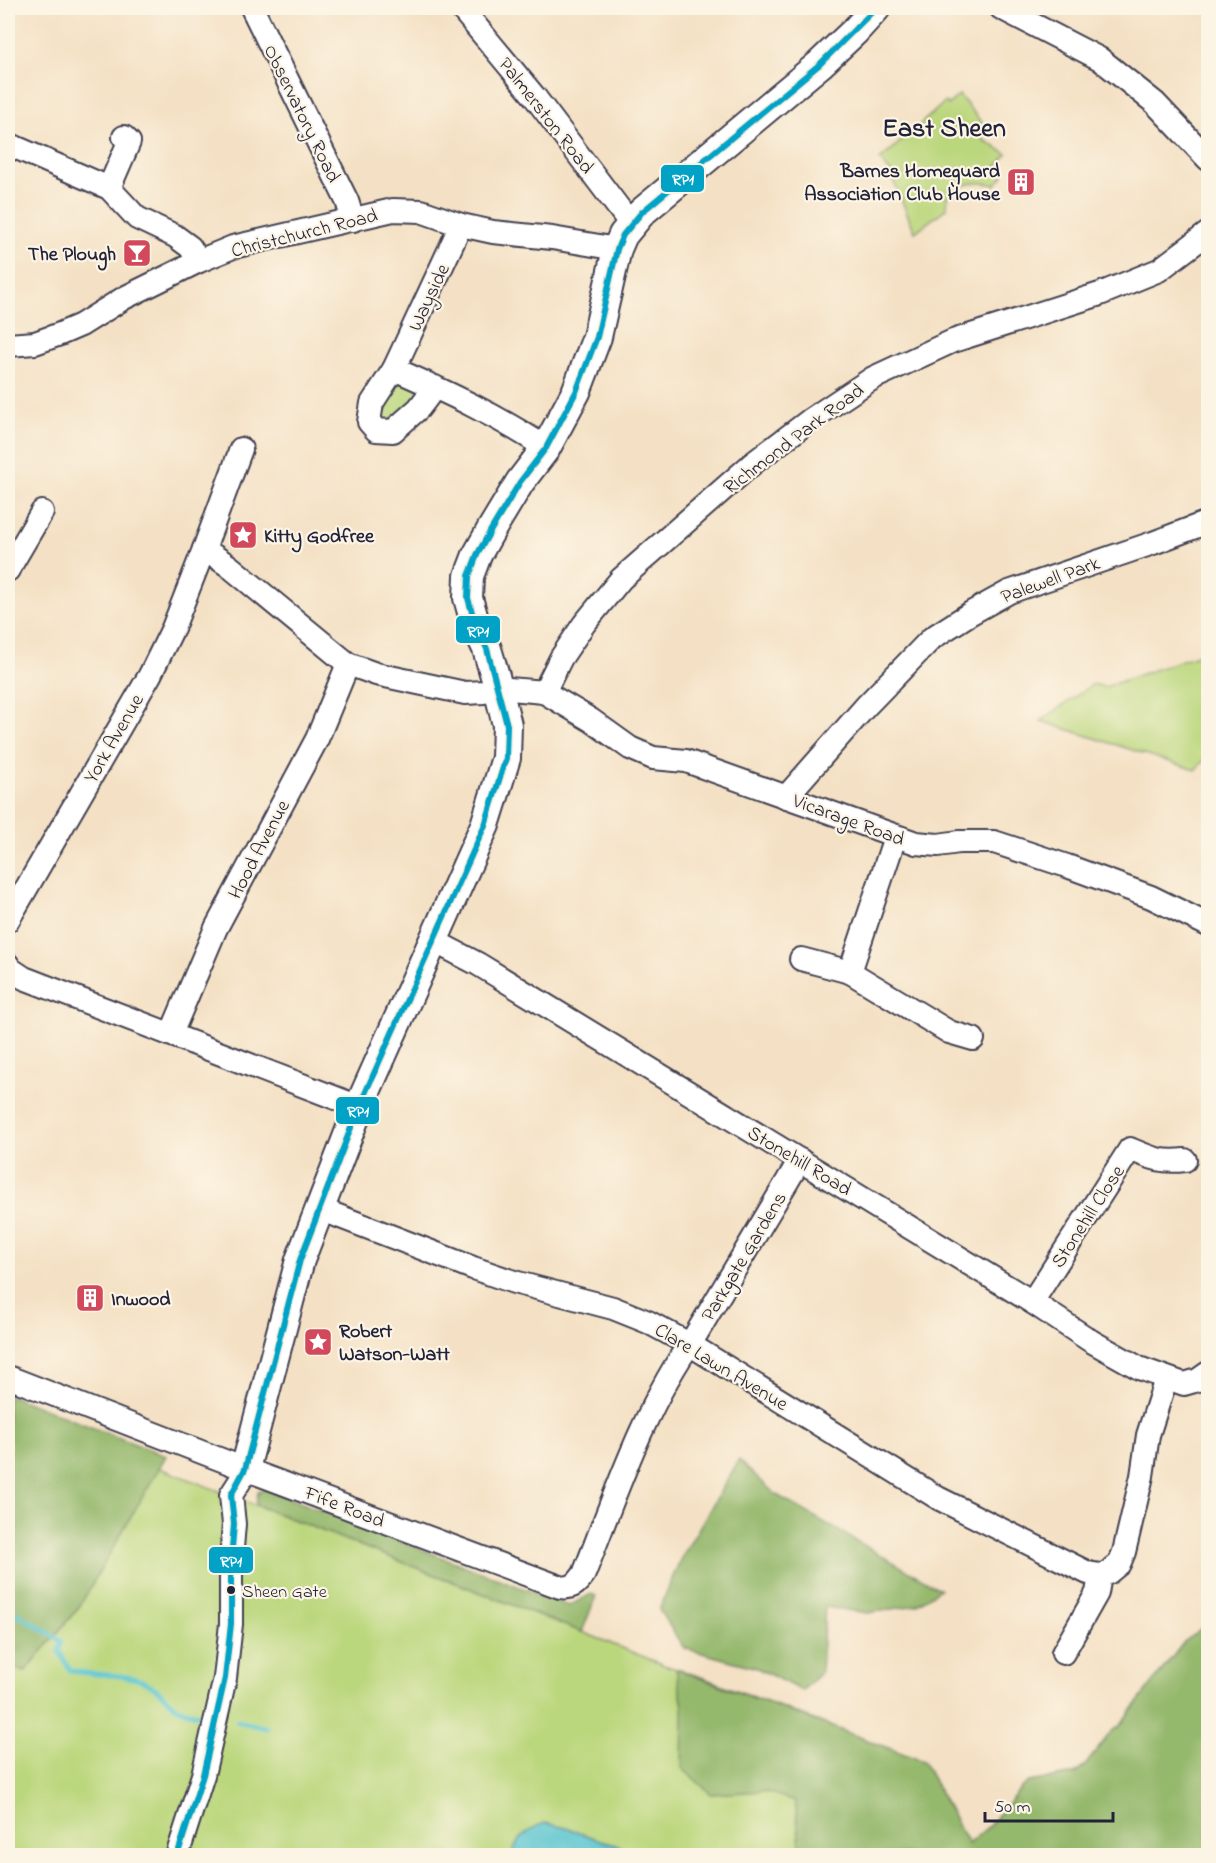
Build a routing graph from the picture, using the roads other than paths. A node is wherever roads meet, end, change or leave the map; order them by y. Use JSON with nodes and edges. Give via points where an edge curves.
{"nodes":[{"id":1,"x":252,"y":8,"type":"edge"},
{"id":2,"x":461,"y":8,"type":"edge"},
{"id":3,"x":876,"y":8,"type":"edge"},
{"id":4,"x":1001,"y":8,"type":"edge"},
{"id":5,"x":124,"y":137,"type":"dead end"},
{"id":6,"x":11,"y":153,"type":"edge"},
{"id":7,"x":1209,"y":159,"type":"edge"},
{"id":8,"x":109,"y":188,"type":"junction"},
{"id":9,"x":353,"y":220,"type":"junction"},
{"id":10,"x":632,"y":223,"type":"junction"},
{"id":11,"x":461,"y":225,"type":"junction"},
{"id":12,"x":1209,"y":232,"type":"edge"},
{"id":13,"x":617,"y":249,"type":"junction"},
{"id":14,"x":199,"y":261,"type":"junction"},
{"id":15,"x":8,"y":345,"type":"edge"},
{"id":16,"x":394,"y":369,"type":"junction"},
{"id":17,"x":435,"y":387,"type":"junction"},
{"id":18,"x":241,"y":448,"type":"dead end"},
{"id":19,"x":546,"y":448,"type":"junction"},
{"id":20,"x":42,"y":512,"type":"dead end"},
{"id":21,"x":1209,"y":522,"type":"edge"},
{"id":22,"x":204,"y":549,"type":"junction"},
{"id":23,"x":8,"y":570,"type":"edge"},
{"id":24,"x":348,"y":664,"type":"junction"},
{"id":25,"x":498,"y":688,"type":"junction"},
{"id":26,"x":544,"y":692,"type":"junction"},
{"id":27,"x":786,"y":797,"type":"junction"},
{"id":28,"x":895,"y":837,"type":"junction"},
{"id":29,"x":8,"y":920,"type":"edge"},
{"id":30,"x":1209,"y":925,"type":"edge"},
{"id":31,"x":434,"y":941,"type":"junction"},
{"id":32,"x":801,"y":959,"type":"dead end"},
{"id":33,"x":8,"y":965,"type":"edge"},
{"id":34,"x":850,"y":972,"type":"junction"},
{"id":35,"x":171,"y":1034,"type":"junction"},
{"id":36,"x":973,"y":1039,"type":"dead end"},
{"id":37,"x":359,"y":1107,"type":"junction"},
{"id":38,"x":800,"y":1160,"type":"junction"},
{"id":39,"x":1185,"y":1160,"type":"dead end"},
{"id":40,"x":320,"y":1209,"type":"junction"},
{"id":41,"x":1032,"y":1302,"type":"junction"},
{"id":42,"x":689,"y":1344,"type":"junction"},
{"id":43,"x":1209,"y":1372,"type":"edge"},
{"id":44,"x":8,"y":1377,"type":"edge"},
{"id":45,"x":1166,"y":1379,"type":"junction"},
{"id":46,"x":621,"y":1481,"type":"joint"},
{"id":47,"x":240,"y":1486,"type":"junction"},
{"id":48,"x":1100,"y":1575,"type":"junction"},
{"id":49,"x":1063,"y":1653,"type":"dead end"},
{"id":50,"x":177,"y":1856,"type":"edge"}],
"edges":[{"from":1,"to":9,"type":"street","name":"Observatory Road"},
{"from":2,"to":10,"type":"street","name":"Palmerston Road"},
{"from":3,"to":10,"type":"main road","via":[[820,64]]},
{"from":4,"to":7,"type":"street","via":[[1100,59],[1155,103]]},
{"from":5,"to":8,"type":"street","via":[[129,142]]},
{"from":6,"to":8,"type":"street"},
{"from":8,"to":14,"type":"street","via":[[137,218],[175,236],[190,247]]},
{"from":9,"to":11,"type":"street","name":"Christchurch Road","via":[[393,210],[421,211]]},
{"from":9,"to":14,"type":"street","name":"Christchurch Road","via":[[233,247]]},
{"from":10,"to":13,"type":"main road"},
{"from":11,"to":13,"type":"street","name":"Christchurch Road"},
{"from":11,"to":16,"type":"street","name":"Wayside"},
{"from":12,"to":26,"type":"street","name":"Richmond Park Road","via":[[1159,270],[1067,306],[953,341],[873,378],[810,420],[752,464],[621,579],[584,624]]},
{"from":13,"to":19,"type":"main road","via":[[588,363]]},
{"from":14,"to":15,"type":"street","name":"Christchurch Road","via":[[124,298],[81,325],[35,343]]},
{"from":16,"to":17,"type":"street"},
{"from":16,"to":17,"type":"street","name":"Wayside","via":[[372,403],[369,422],[376,430],[393,431]]},
{"from":17,"to":19,"type":"street","via":[[506,422]]},
{"from":18,"to":22,"type":"street","name":"York Avenue"},
{"from":19,"to":25,"type":"main road","via":[[520,482],[469,576],[468,598]]},
{"from":20,"to":23,"type":"street"},
{"from":21,"to":27,"type":"street","name":"Palewell Park","via":[[1009,592],[932,638]]},
{"from":22,"to":24,"type":"street"},
{"from":22,"to":29,"type":"street","name":"York Avenue","via":[[150,675]]},
{"from":24,"to":25,"type":"street","via":[[465,693]]},
{"from":24,"to":35,"type":"street","name":"Hood Avenue","via":[[317,739],[216,928]]},
{"from":25,"to":26,"type":"street","name":"Vicarage Road"},
{"from":25,"to":31,"type":"main road","via":[[507,724],[506,758],[485,825]]},
{"from":26,"to":27,"type":"street","name":"Vicarage Road","via":[[630,748],[653,758],[686,761]]},
{"from":27,"to":28,"type":"street","name":"Vicarage Road"},
{"from":28,"to":30,"type":"street","name":"Vicarage Road","via":[[938,845],[994,842],[1151,897]]},
{"from":28,"to":34,"type":"street"},
{"from":31,"to":37,"type":"main road"},
{"from":31,"to":38,"type":"street","name":"Stonehill Road"},
{"from":32,"to":34,"type":"street"},
{"from":33,"to":35,"type":"street","via":[[24,978]]},
{"from":34,"to":36,"type":"street","via":[[949,1032]]},
{"from":35,"to":37,"type":"street"},
{"from":37,"to":40,"type":"main road"},
{"from":38,"to":41,"type":"street","name":"Stonehill Road"},
{"from":38,"to":42,"type":"street","name":"Parkgate Gardens"},
{"from":39,"to":41,"type":"street","name":"Stonehill Close","via":[[1152,1159],[1130,1149]]},
{"from":40,"to":42,"type":"street","name":"Clare Lawn Avenue","via":[[514,1282],[614,1308]]},
{"from":40,"to":47,"type":"main road","via":[[300,1260]]},
{"from":41,"to":45,"type":"street","name":"Stonehill Road","via":[[1100,1346]]},
{"from":42,"to":46,"type":"street","name":"Parkgate Gardens","via":[[645,1423]]},
{"from":42,"to":48,"type":"street","name":"Clare Lawn Avenue","via":[[939,1498],[1079,1569]]},
{"from":43,"to":45,"type":"street","name":"Stonehill Road","via":[[1184,1384]]},
{"from":44,"to":47,"type":"street","name":"Fife Road"},
{"from":45,"to":48,"type":"street","via":[[1148,1435],[1124,1552],[1119,1564]]},
{"from":46,"to":47,"type":"street","name":"Fife Road","via":[[584,1574],[574,1587],[567,1588]]},
{"from":47,"to":50,"type":"street","via":[[231,1560],[231,1624],[225,1677],[202,1775]]},
{"from":48,"to":49,"type":"street","via":[[1097,1593]]}]}
